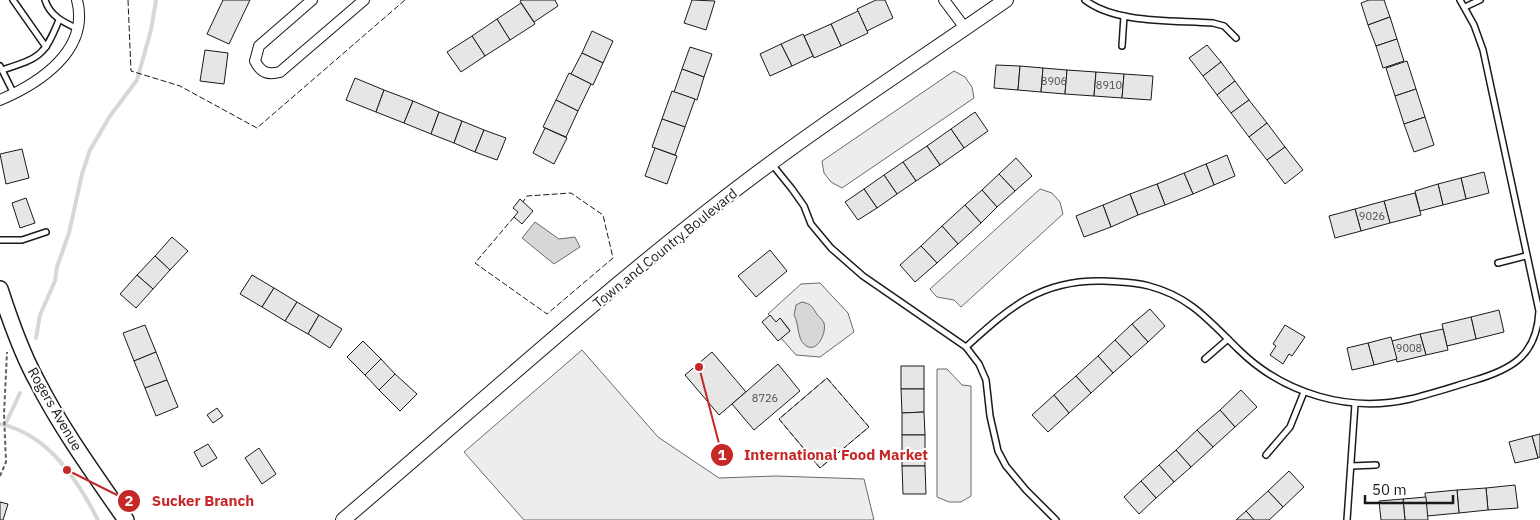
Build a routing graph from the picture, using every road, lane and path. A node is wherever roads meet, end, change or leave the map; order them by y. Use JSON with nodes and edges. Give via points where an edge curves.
{"nodes":[{"id":1,"x":14,"y":0,"type":"edge"},
{"id":2,"x":45,"y":0,"type":"edge"},
{"id":3,"x":77,"y":0,"type":"edge"},
{"id":4,"x":312,"y":0,"type":"edge"},
{"id":5,"x":364,"y":0,"type":"edge"},
{"id":6,"x":944,"y":0,"type":"edge"},
{"id":7,"x":1006,"y":0,"type":"edge"},
{"id":8,"x":1085,"y":0,"type":"edge"},
{"id":9,"x":1460,"y":0,"type":"edge"},
{"id":10,"x":1480,"y":0,"type":"edge"},
{"id":11,"x":1465,"y":7,"type":"junction"},
{"id":12,"x":1124,"y":16,"type":"junction"},
{"id":13,"x":59,"y":20,"type":"junction"},
{"id":14,"x":965,"y":28,"type":"junction"},
{"id":15,"x":78,"y":29,"type":"junction"},
{"id":16,"x":1236,"y":38,"type":"dead end"},
{"id":17,"x":1122,"y":46,"type":"dead end"},
{"id":18,"x":46,"y":47,"type":"junction"},
{"id":19,"x":1,"y":68,"type":"edge"},
{"id":20,"x":14,"y":94,"type":"junction"},
{"id":21,"x":0,"y":100,"type":"edge"},
{"id":22,"x":771,"y":163,"type":"junction"},
{"id":23,"x":46,"y":232,"type":"dead end"},
{"id":24,"x":0,"y":240,"type":"edge"},
{"id":25,"x":1526,"y":256,"type":"junction"},
{"id":26,"x":1498,"y":263,"type":"dead end"},
{"id":27,"x":0,"y":289,"type":"edge"},
{"id":28,"x":1539,"y":311,"type":"edge"},
{"id":29,"x":1228,"y":339,"type":"junction"},
{"id":30,"x":8,"y":347,"type":"dead end"},
{"id":31,"x":966,"y":347,"type":"junction"},
{"id":32,"x":1205,"y":360,"type":"dead end"},
{"id":33,"x":1304,"y":392,"type":"junction"},
{"id":34,"x":1355,"y":404,"type":"junction"},
{"id":35,"x":1266,"y":455,"type":"dead end"},
{"id":36,"x":1376,"y":465,"type":"dead end"},
{"id":37,"x":1351,"y":466,"type":"junction"},
{"id":38,"x":0,"y":476,"type":"edge"},
{"id":39,"x":126,"y":520,"type":"edge"},
{"id":40,"x":343,"y":520,"type":"edge"},
{"id":41,"x":1056,"y":520,"type":"edge"},
{"id":42,"x":1347,"y":520,"type":"edge"}],
"edges":[{"from":1,"to":18,"type":"lane"},
{"from":2,"to":13,"type":"lane","via":[[48,10]]},
{"from":3,"to":15,"type":"street","via":[[80,11]]},
{"from":4,"to":5,"type":"street","via":[[259,46],[255,61],[264,72],[280,72]]},
{"from":6,"to":14,"type":"street"},
{"from":7,"to":14,"type":"street","name":"Town and Country Boulevard"},
{"from":8,"to":12,"type":"lane","via":[[1102,10]]},
{"from":9,"to":11,"type":"lane"},
{"from":10,"to":11,"type":"lane"},
{"from":11,"to":25,"type":"lane","via":[[1483,50]]},
{"from":12,"to":16,"type":"lane","via":[[1212,23],[1224,26]]},
{"from":12,"to":17,"type":"lane"},
{"from":13,"to":15,"type":"lane"},
{"from":13,"to":18,"type":"lane"},
{"from":14,"to":22,"type":"street","name":"Town and Country Boulevard"},
{"from":15,"to":20,"type":"street","via":[[68,50],[49,71],[35,84]]},
{"from":18,"to":19,"type":"lane","via":[[32,61]]},
{"from":19,"to":20,"type":"lane"},
{"from":20,"to":21,"type":"street"},
{"from":22,"to":31,"type":"lane","via":[[831,248],[863,276]]},
{"from":22,"to":40,"type":"street","name":"Town and Country Boulevard","via":[[661,249]]},
{"from":23,"to":24,"type":"lane","via":[[22,240]]},
{"from":25,"to":26,"type":"lane"},
{"from":25,"to":28,"type":"lane"},
{"from":27,"to":39,"type":"main road","name":"Rogers Avenue","via":[[37,383]]},
{"from":28,"to":34,"type":"lane","via":[[1534,340],[1509,367],[1410,399]]},
{"from":29,"to":31,"type":"lane","via":[[1194,306],[1172,294],[1148,286],[1092,281],[1040,290],[1000,316]]},
{"from":29,"to":32,"type":"lane"},
{"from":29,"to":33,"type":"lane","via":[[1259,367]]},
{"from":30,"to":38,"type":"path","via":[[4,414],[6,462]]},
{"from":31,"to":41,"type":"lane","via":[[986,380],[998,451],[1026,490]]},
{"from":33,"to":34,"type":"lane"},
{"from":33,"to":35,"type":"lane","via":[[1290,427]]},
{"from":34,"to":37,"type":"lane"},
{"from":36,"to":37,"type":"lane"},
{"from":37,"to":42,"type":"lane"}]}
